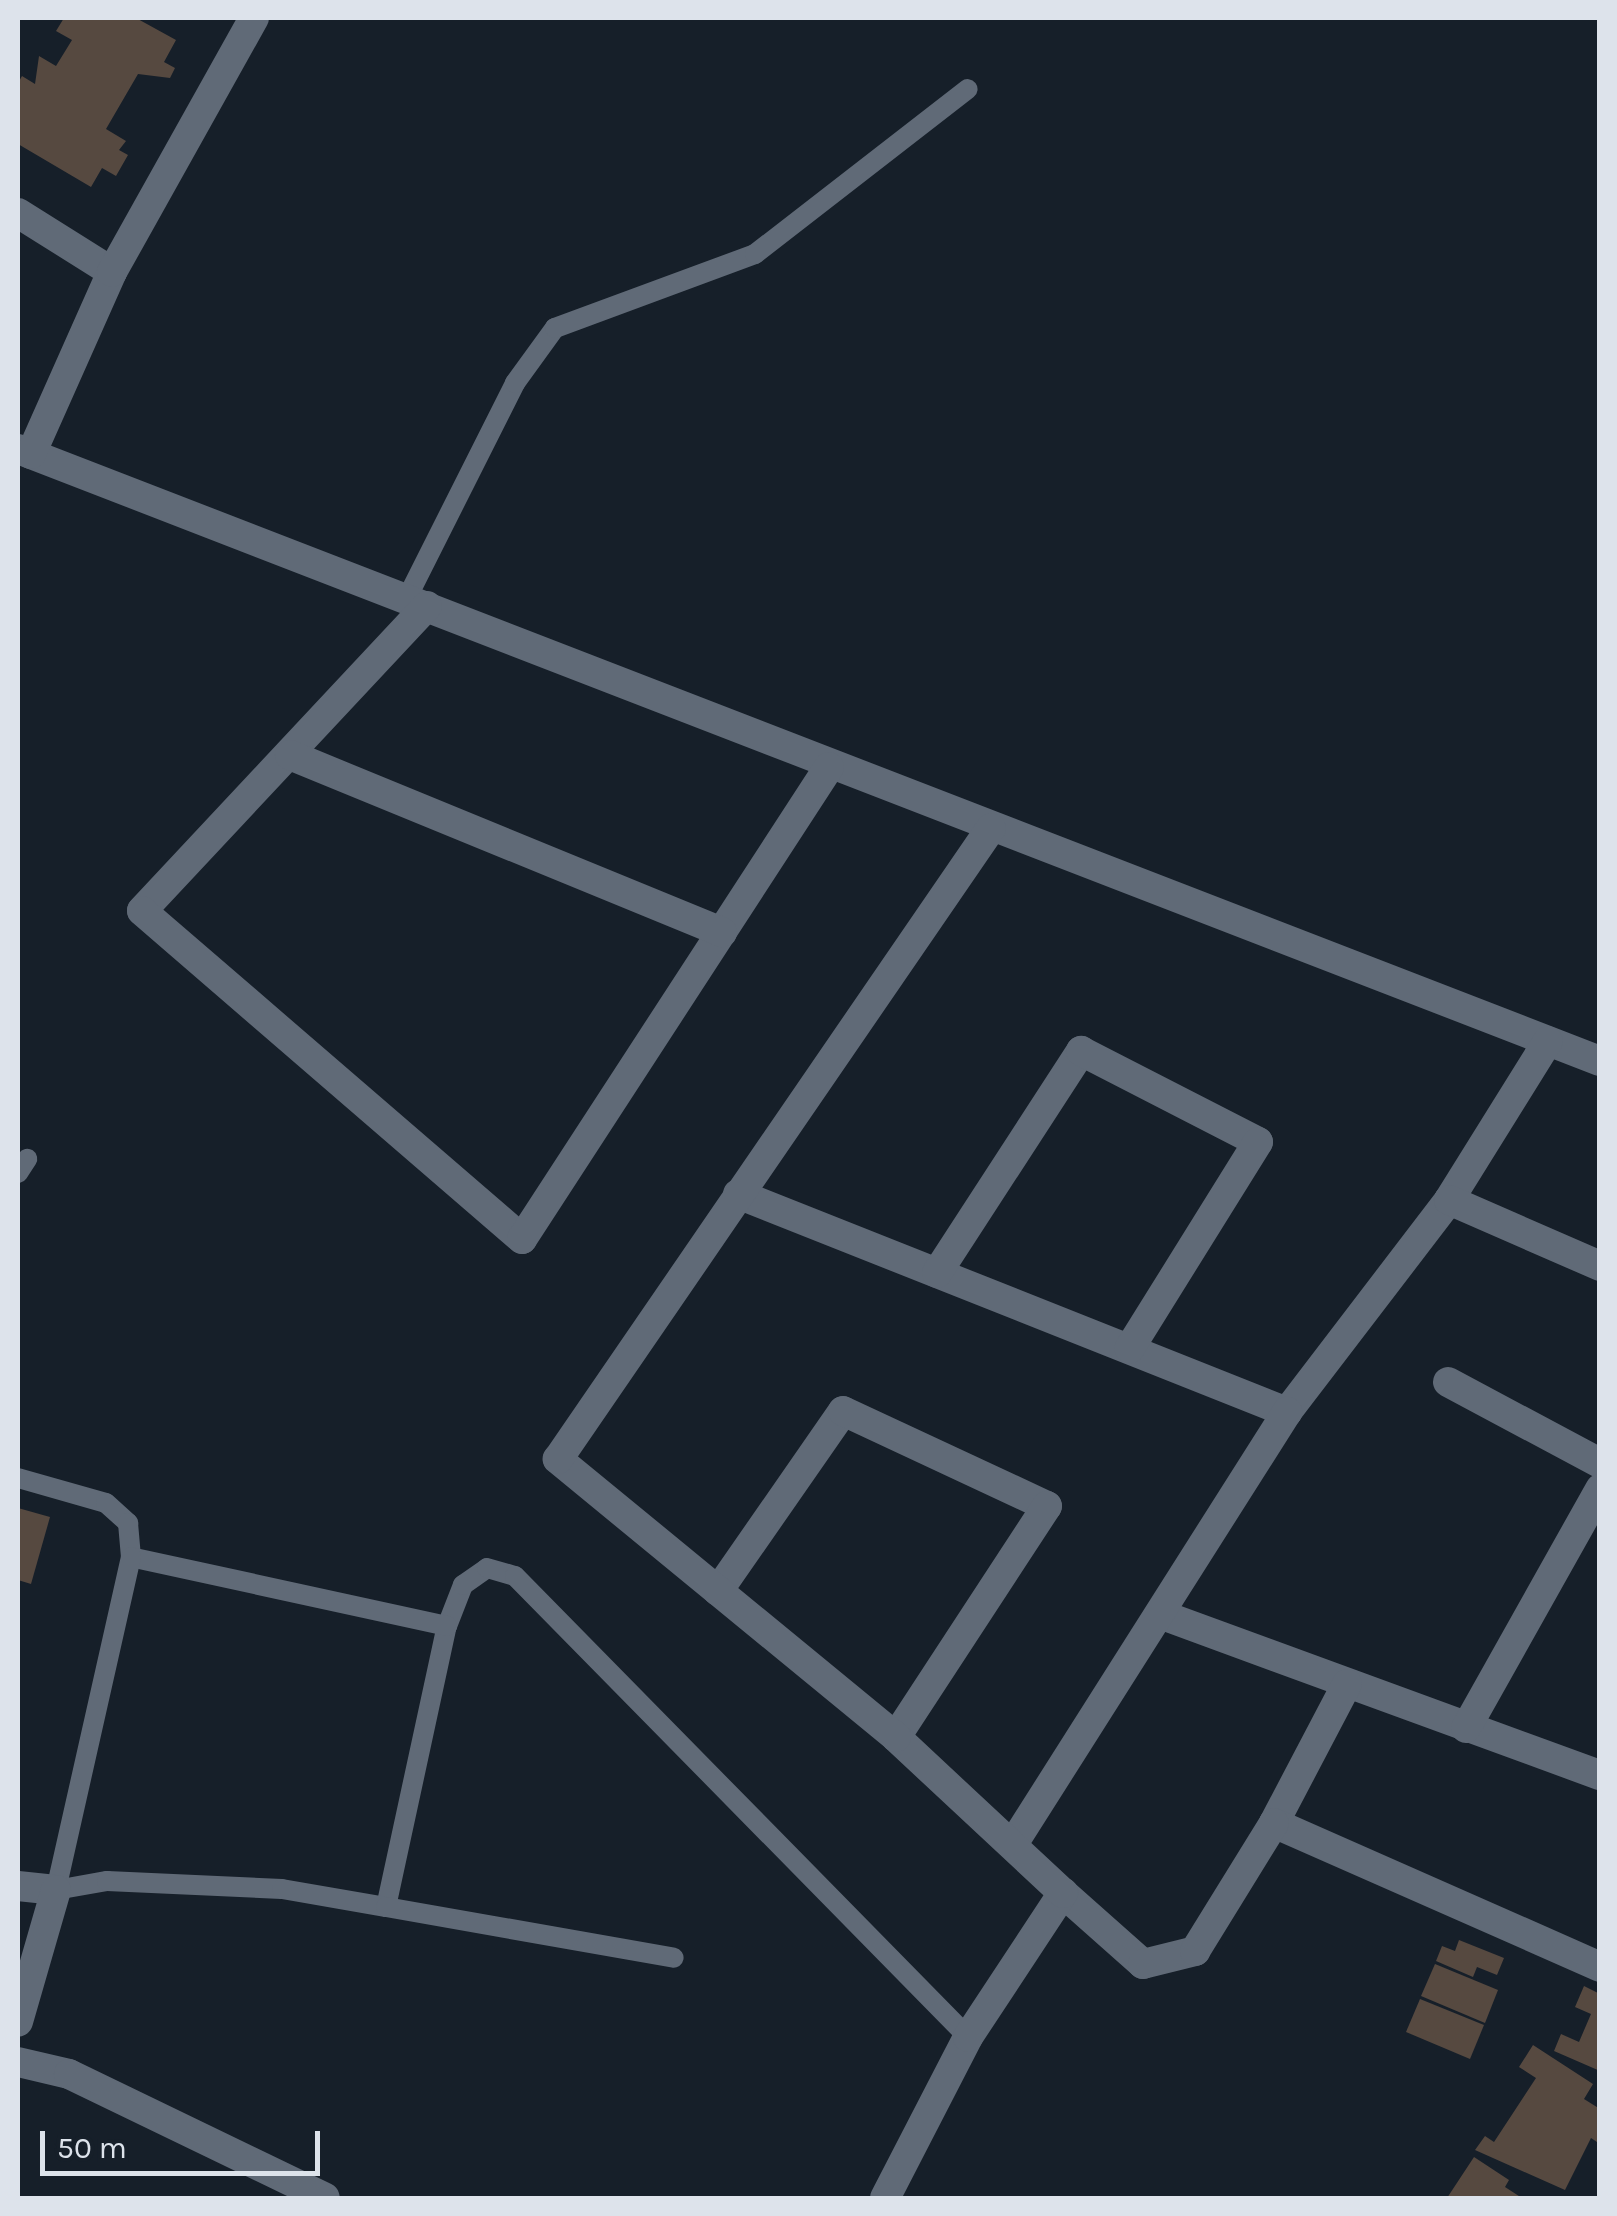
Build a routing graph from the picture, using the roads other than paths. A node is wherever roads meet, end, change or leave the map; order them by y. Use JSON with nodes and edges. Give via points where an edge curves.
{"nodes":[{"id":1,"x":253,"y":18,"type":"edge"},
{"id":2,"x":968,"y":90,"type":"dead end"},
{"id":3,"x":18,"y":213,"type":"edge"},
{"id":4,"x":112,"y":272,"type":"junction"},
{"id":5,"x":24,"y":451,"type":"edge"},
{"id":6,"x":417,"y":602,"type":"junction"},
{"id":7,"x":290,"y":755,"type":"junction"},
{"id":8,"x":829,"y":767,"type":"junction"},
{"id":9,"x":991,"y":828,"type":"junction"},
{"id":10,"x":722,"y":932,"type":"junction"},
{"id":11,"x":1548,"y":1041,"type":"junction"},
{"id":12,"x":1600,"y":1060,"type":"edge"},
{"id":13,"x":738,"y":1194,"type":"junction"},
{"id":14,"x":1449,"y":1200,"type":"junction"},
{"id":15,"x":1600,"y":1266,"type":"edge"},
{"id":16,"x":937,"y":1273,"type":"junction"},
{"id":17,"x":1130,"y":1348,"type":"junction"},
{"id":18,"x":1448,"y":1382,"type":"dead end"},
{"id":19,"x":1286,"y":1412,"type":"junction"},
{"id":20,"x":1600,"y":1463,"type":"edge"},
{"id":21,"x":18,"y":1478,"type":"edge"},
{"id":22,"x":1600,"y":1489,"type":"edge"},
{"id":23,"x":131,"y":1558,"type":"junction"},
{"id":24,"x":718,"y":1591,"type":"junction"},
{"id":25,"x":1165,"y":1616,"type":"junction"},
{"id":26,"x":447,"y":1626,"type":"junction"},
{"id":27,"x":1348,"y":1684,"type":"junction"},
{"id":28,"x":1466,"y":1728,"type":"junction"},
{"id":29,"x":896,"y":1736,"type":"junction"},
{"id":30,"x":1600,"y":1776,"type":"edge"},
{"id":31,"x":1274,"y":1823,"type":"junction"},
{"id":32,"x":1013,"y":1844,"type":"junction"},
{"id":33,"x":18,"y":1886,"type":"edge"},
{"id":34,"x":56,"y":1890,"type":"junction"},
{"id":35,"x":1063,"y":1894,"type":"junction"},
{"id":36,"x":386,"y":1907,"type":"junction"},
{"id":37,"x":674,"y":1958,"type":"dead end"},
{"id":38,"x":1600,"y":1967,"type":"edge"},
{"id":39,"x":18,"y":2022,"type":"edge"},
{"id":40,"x":968,"y":2037,"type":"junction"},
{"id":41,"x":18,"y":2062,"type":"edge"},
{"id":42,"x":326,"y":2198,"type":"edge"},
{"id":43,"x":885,"y":2198,"type":"edge"}],
"edges":[{"from":1,"to":4,"type":"street"},
{"from":2,"to":6,"type":"lane","via":[[755,254],[556,328],[515,383]]},
{"from":3,"to":4,"type":"street"},
{"from":4,"to":5,"type":"street"},
{"from":5,"to":6,"type":"street"},
{"from":6,"to":7,"type":"street"},
{"from":6,"to":8,"type":"street"},
{"from":7,"to":10,"type":"street"},
{"from":7,"to":10,"type":"street","via":[[142,911],[522,1239]]},
{"from":8,"to":9,"type":"street"},
{"from":8,"to":10,"type":"street"},
{"from":9,"to":11,"type":"street"},
{"from":9,"to":13,"type":"street"},
{"from":11,"to":12,"type":"street"},
{"from":11,"to":14,"type":"street"},
{"from":13,"to":16,"type":"street"},
{"from":13,"to":24,"type":"street","via":[[558,1459]]},
{"from":14,"to":15,"type":"street"},
{"from":14,"to":19,"type":"street"},
{"from":16,"to":17,"type":"street"},
{"from":16,"to":17,"type":"street","via":[[1081,1051],[1258,1142]]},
{"from":17,"to":19,"type":"street"},
{"from":18,"to":20,"type":"street"},
{"from":19,"to":25,"type":"street"},
{"from":21,"to":23,"type":"lane","via":[[106,1503],[128,1524]]},
{"from":22,"to":28,"type":"street"},
{"from":23,"to":26,"type":"lane"},
{"from":23,"to":34,"type":"lane"},
{"from":24,"to":29,"type":"street"},
{"from":24,"to":29,"type":"street","via":[[844,1410],[1047,1506]]},
{"from":25,"to":27,"type":"street"},
{"from":25,"to":32,"type":"street"},
{"from":26,"to":36,"type":"lane"},
{"from":26,"to":40,"type":"lane","via":[[463,1585],[487,1568],[514,1576]]},
{"from":27,"to":28,"type":"street"},
{"from":27,"to":31,"type":"street"},
{"from":28,"to":30,"type":"street"},
{"from":29,"to":32,"type":"street"},
{"from":31,"to":35,"type":"street","via":[[1195,1951],[1143,1964]]},
{"from":31,"to":38,"type":"street"},
{"from":32,"to":35,"type":"street"},
{"from":33,"to":34,"type":"street"},
{"from":34,"to":36,"type":"lane","via":[[107,1881],[282,1889]]},
{"from":34,"to":39,"type":"street"},
{"from":35,"to":40,"type":"street"},
{"from":36,"to":37,"type":"lane"},
{"from":40,"to":43,"type":"street"},
{"from":41,"to":42,"type":"street","via":[[69,2074]]}]}
